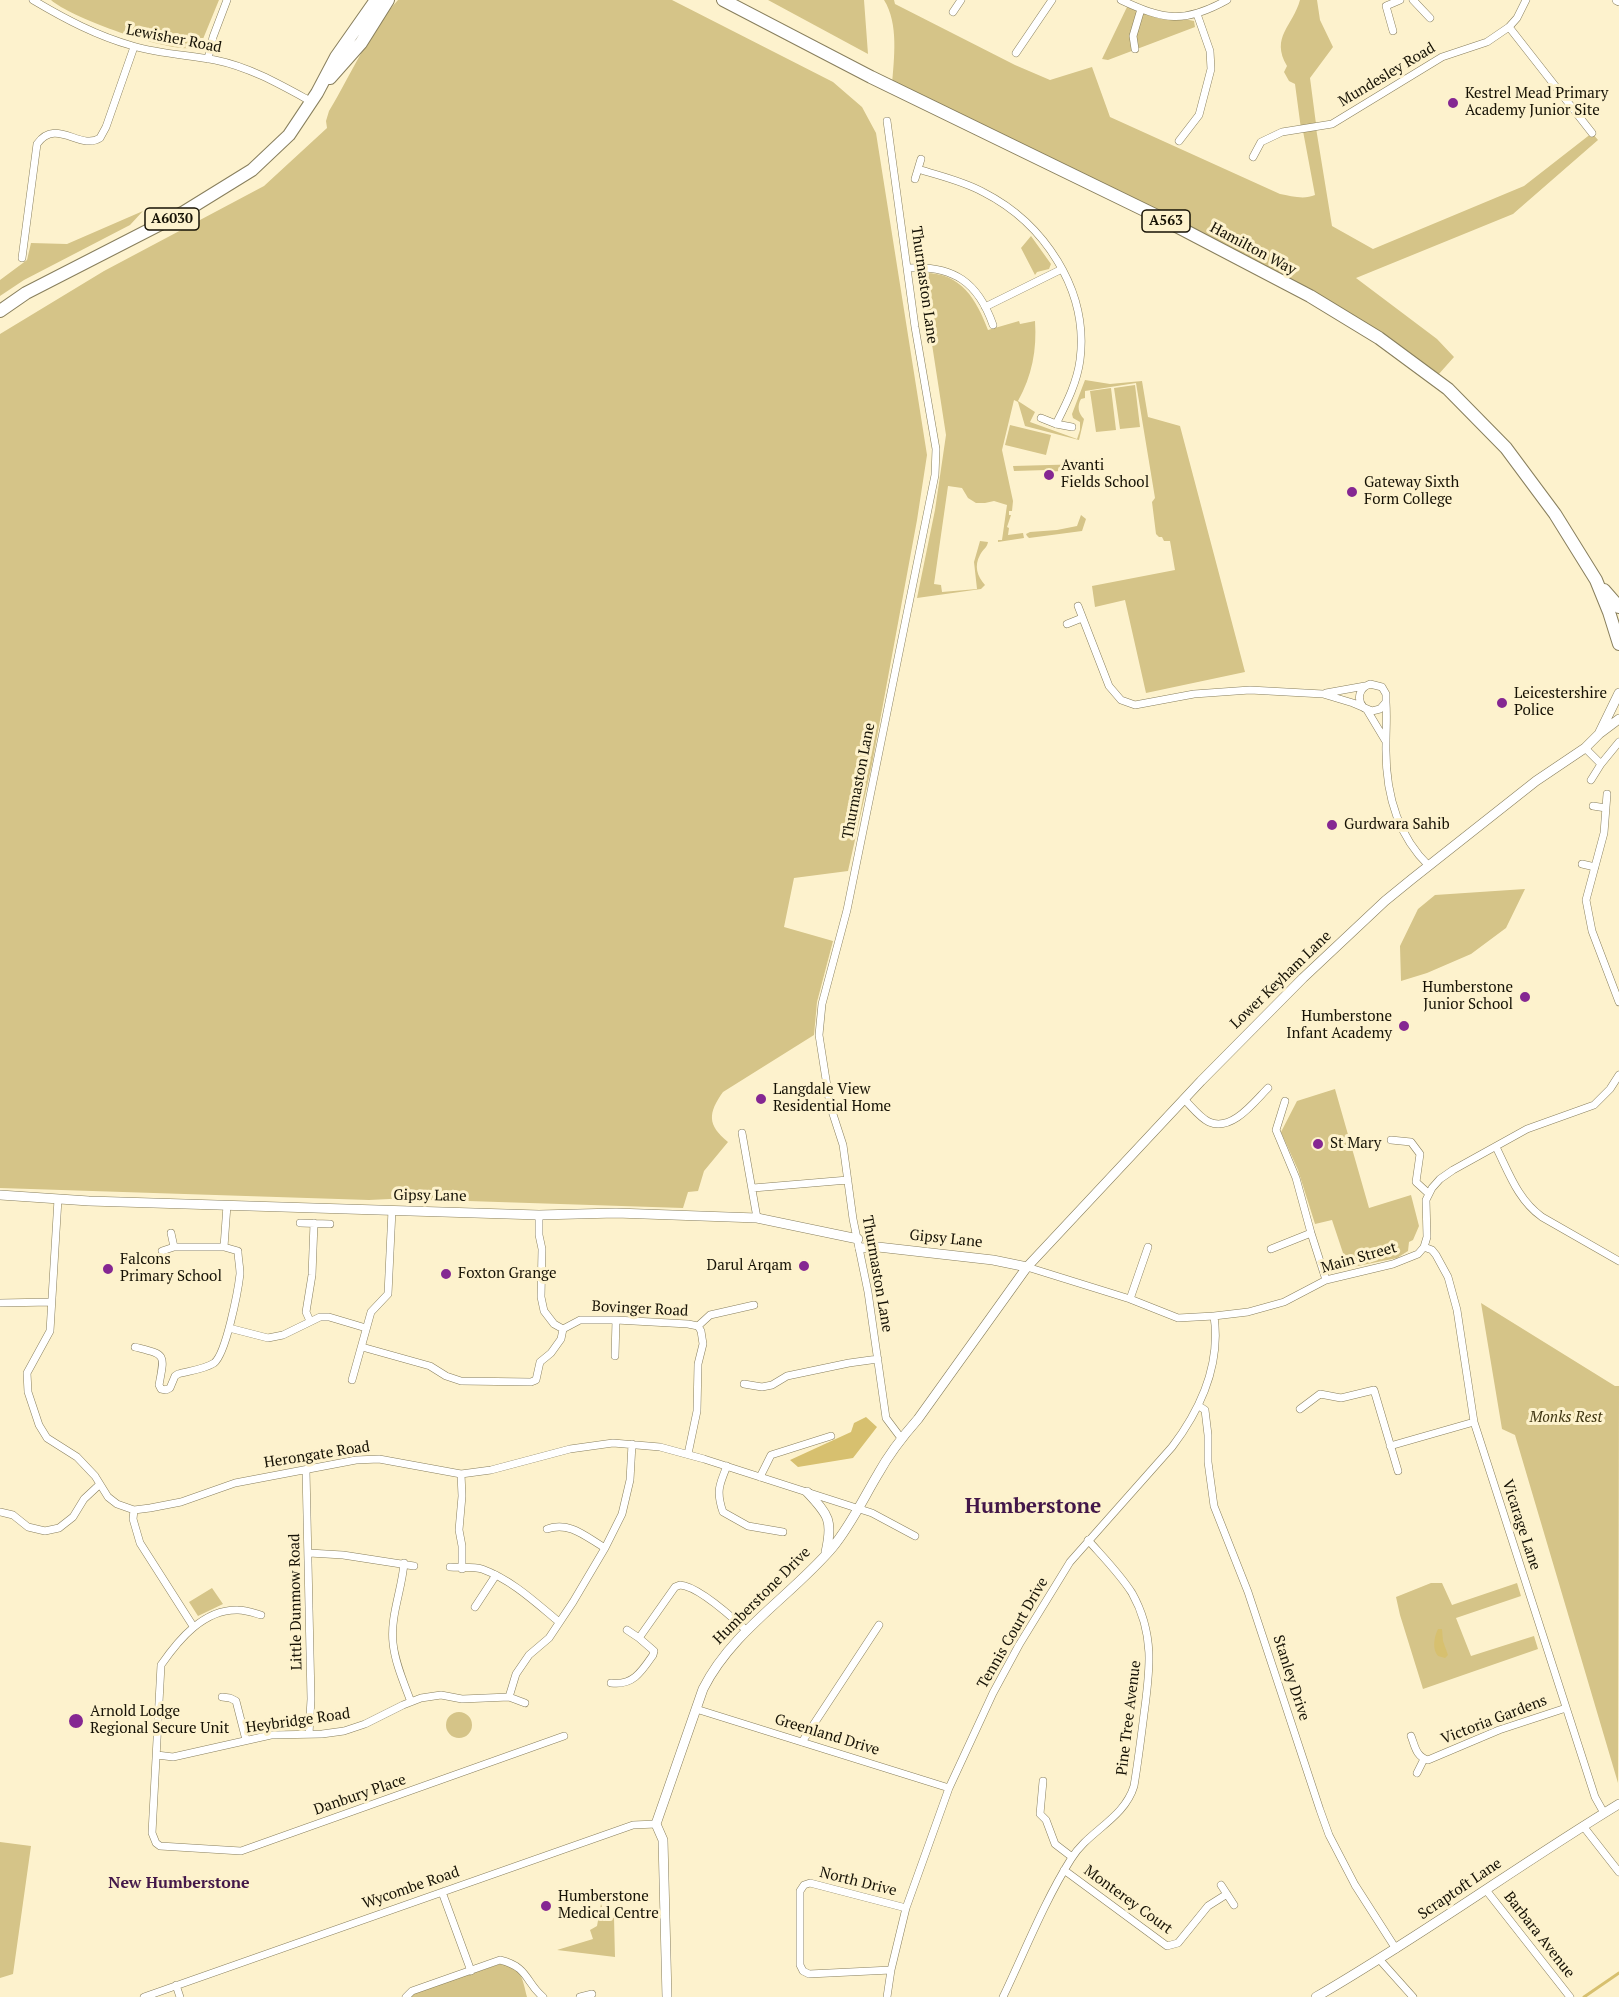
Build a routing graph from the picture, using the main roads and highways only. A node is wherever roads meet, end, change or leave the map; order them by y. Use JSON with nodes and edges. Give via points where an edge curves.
{"nodes":[{"id":1,"x":376,"y":0,"type":"edge"},
{"id":2,"x":388,"y":0,"type":"edge"},
{"id":3,"x":723,"y":0,"type":"edge"},
{"id":4,"x":315,"y":98,"type":"junction"},
{"id":5,"x":0,"y":311,"type":"edge"},
{"id":6,"x":1596,"y":580,"type":"junction"},
{"id":7,"x":1619,"y":607,"type":"edge"},
{"id":8,"x":1619,"y":644,"type":"edge"}],
"edges":[{"from":1,"to":4,"type":"highway","number":"A6030","via":[[336,57]]},
{"from":2,"to":4,"type":"highway","number":"A6030","via":[[361,43]]},
{"from":3,"to":6,"type":"highway","name":"Hamilton Way","number":"A563","via":[[1159,217],[1310,296],[1379,338],[1448,389],[1506,448],[1555,514]]},
{"from":4,"to":5,"type":"highway","number":"A6030","via":[[289,135],[252,170],[184,212],[26,293]]},
{"from":6,"to":7,"type":"highway"},
{"from":6,"to":8,"type":"highway","name":"Hamilton Way"}]}
